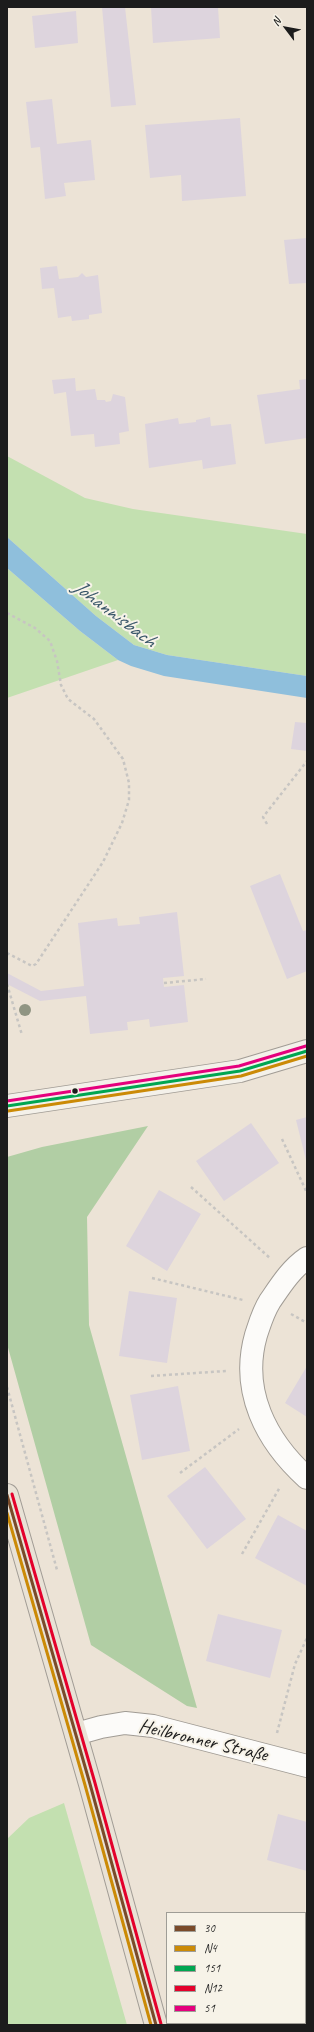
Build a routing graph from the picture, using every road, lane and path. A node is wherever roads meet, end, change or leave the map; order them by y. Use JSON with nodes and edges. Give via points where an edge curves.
{"nodes":[{"id":1,"x":7,"y":613,"type":"edge"},
{"id":2,"x":307,"y":761,"type":"edge"},
{"id":3,"x":267,"y":824,"type":"dead end"},
{"id":4,"x":7,"y":953,"type":"edge"},
{"id":5,"x":206,"y":979,"type":"dead end"},
{"id":6,"x":164,"y":983,"type":"dead end"},
{"id":7,"x":7,"y":984,"type":"edge"},
{"id":8,"x":22,"y":1035,"type":"dead end"},
{"id":9,"x":307,"y":1051,"type":"edge"},
{"id":10,"x":7,"y":1106,"type":"edge"},
{"id":11,"x":282,"y":1139,"type":"dead end"},
{"id":12,"x":191,"y":1187,"type":"dead end"},
{"id":13,"x":307,"y":1193,"type":"edge"},
{"id":14,"x":307,"y":1258,"type":"edge"},
{"id":15,"x":288,"y":1275,"type":"junction"},
{"id":16,"x":152,"y":1278,"type":"dead end"},
{"id":17,"x":267,"y":1306,"type":"junction"},
{"id":18,"x":251,"y":1369,"type":"junction"},
{"id":19,"x":151,"y":1376,"type":"dead end"},
{"id":20,"x":7,"y":1387,"type":"edge"},
{"id":21,"x":260,"y":1413,"type":"junction"},
{"id":22,"x":300,"y":1471,"type":"edge"},
{"id":23,"x":180,"y":1473,"type":"dead end"},
{"id":24,"x":7,"y":1495,"type":"edge"},
{"id":25,"x":242,"y":1554,"type":"dead end"},
{"id":26,"x":59,"y":1576,"type":"dead end"},
{"id":27,"x":307,"y":1638,"type":"edge"},
{"id":28,"x":76,"y":1734,"type":"junction"},
{"id":29,"x":270,"y":1756,"type":"junction"},
{"id":30,"x":307,"y":1766,"type":"edge"},
{"id":31,"x":156,"y":2025,"type":"edge"}],
"edges":[{"from":1,"to":4,"type":"path","via":[[35,628],[50,641],[57,661],[60,685],[68,698],[94,718],[123,759],[129,783],[129,800],[122,823],[103,862],[36,964],[32,966]]},
{"from":2,"to":3,"type":"path","via":[[263,817]]},
{"from":5,"to":6,"type":"path"},
{"from":7,"to":8,"type":"path"},
{"from":9,"to":10,"type":"main road","via":[[240,1072]]},
{"from":11,"to":13,"type":"path"},
{"from":12,"to":15,"type":"path"},
{"from":14,"to":15,"type":"street"},
{"from":15,"to":17,"type":"street"},
{"from":16,"to":17,"type":"path"},
{"from":17,"to":18,"type":"street","via":[[255,1340]]},
{"from":18,"to":19,"type":"path"},
{"from":18,"to":21,"type":"street","via":[[252,1386]]},
{"from":20,"to":26,"type":"path"},
{"from":21,"to":22,"type":"street","via":[[279,1449]]},
{"from":21,"to":23,"type":"path"},
{"from":22,"to":25,"type":"path"},
{"from":24,"to":28,"type":"main road"},
{"from":27,"to":29,"type":"path","via":[[295,1664]]},
{"from":28,"to":29,"type":"street","name":"Heilbronner Straße","via":[[125,1723],[153,1726]]},
{"from":28,"to":31,"type":"main road"},
{"from":29,"to":30,"type":"street","name":"Heilbronner Straße"}]}
